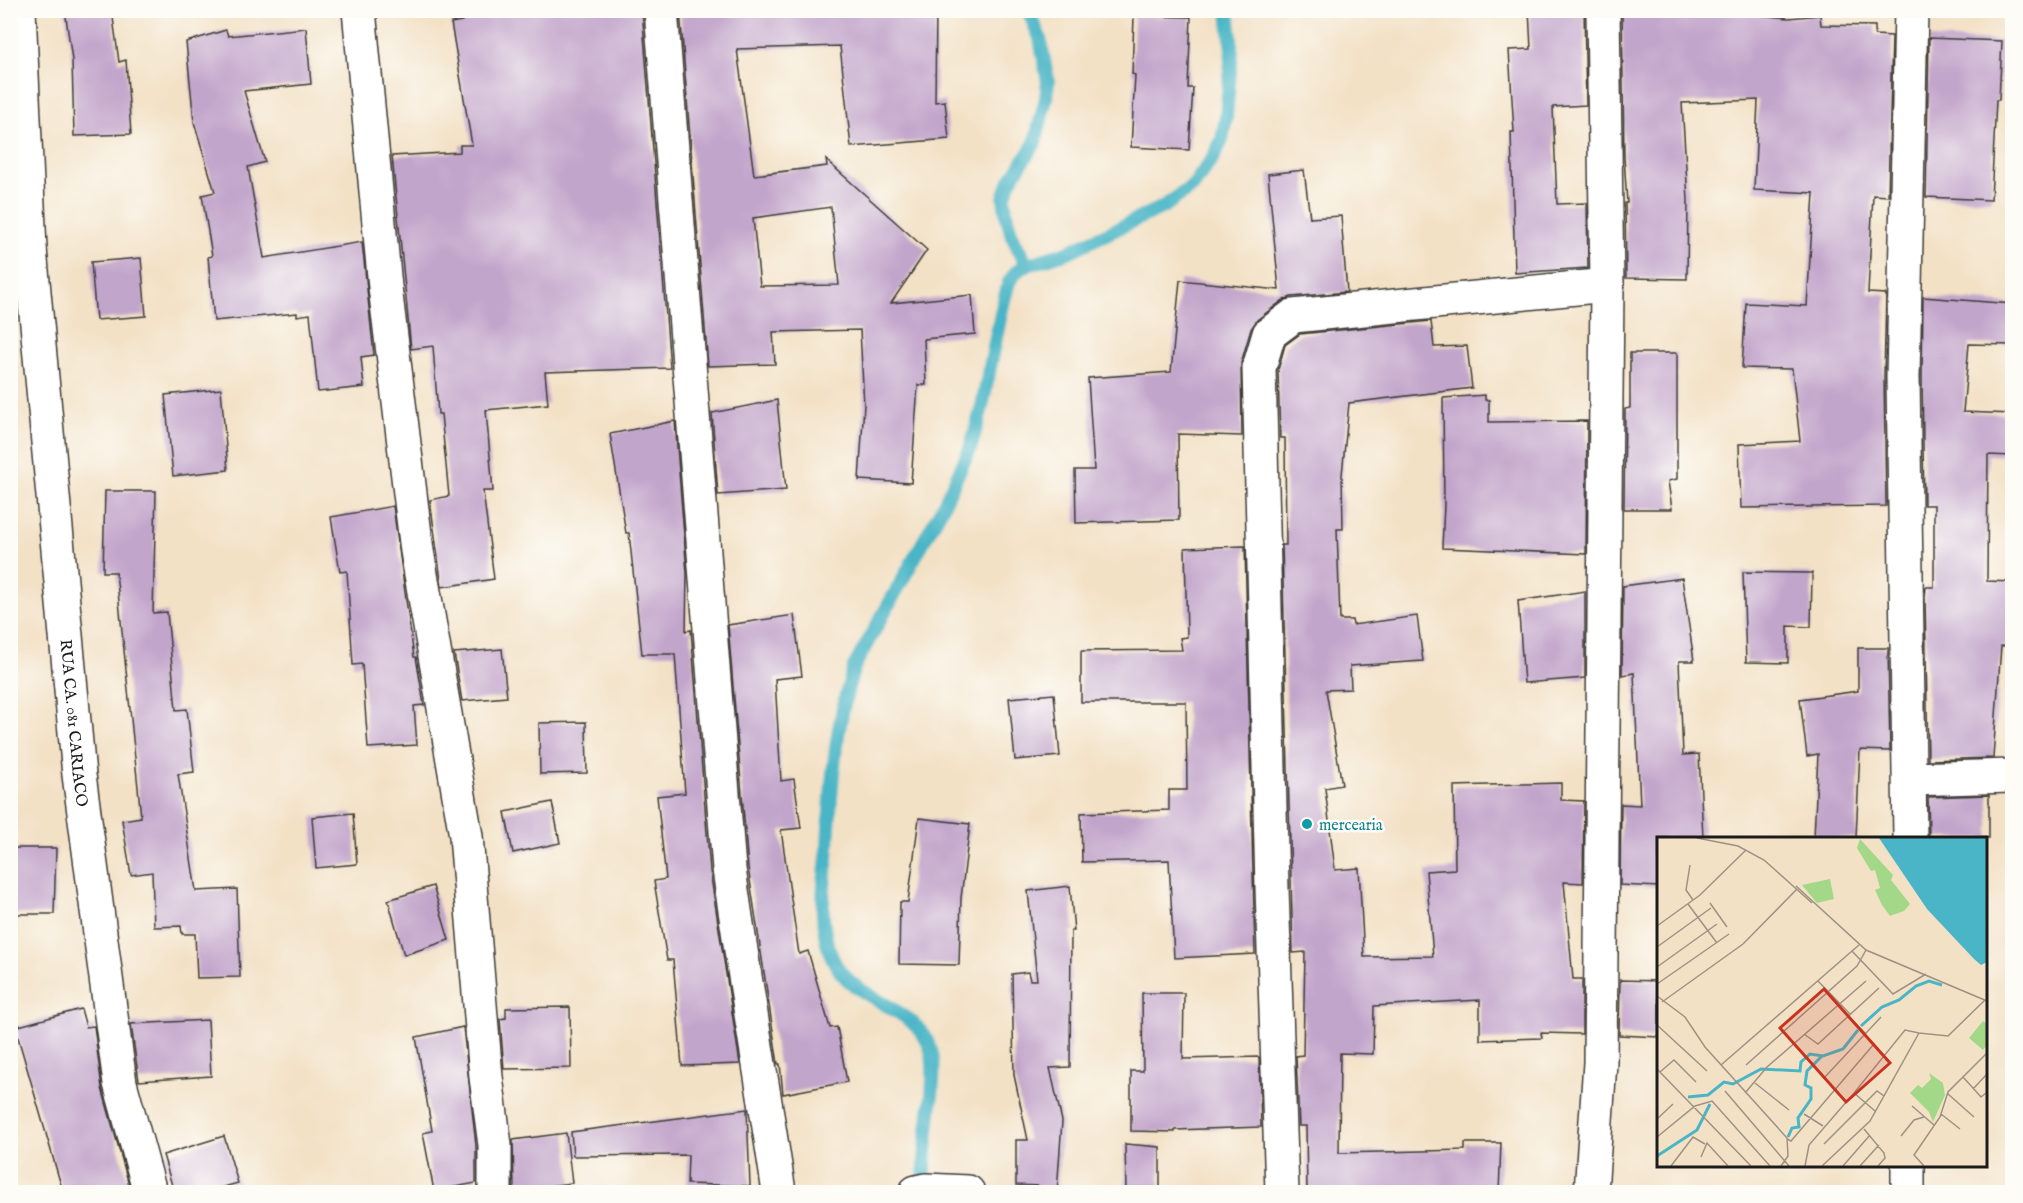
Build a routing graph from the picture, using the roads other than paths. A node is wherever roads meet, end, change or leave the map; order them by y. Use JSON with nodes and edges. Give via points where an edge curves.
{"nodes":[{"id":1,"x":19,"y":10,"type":"edge"},
{"id":2,"x":359,"y":10,"type":"edge"},
{"id":3,"x":661,"y":10,"type":"edge"},
{"id":4,"x":1603,"y":10,"type":"edge"},
{"id":5,"x":1911,"y":10,"type":"edge"},
{"id":6,"x":20,"y":250,"type":"edge"},
{"id":7,"x":1607,"y":285,"type":"junction"},
{"id":8,"x":2013,"y":776,"type":"edge"},
{"id":9,"x":1910,"y":779,"type":"junction"},
{"id":10,"x":1910,"y":837,"type":"edge"},
{"id":11,"x":1908,"y":1167,"type":"edge"},
{"id":12,"x":150,"y":1192,"type":"edge"},
{"id":13,"x":495,"y":1192,"type":"edge"},
{"id":14,"x":779,"y":1192,"type":"edge"},
{"id":15,"x":916,"y":1192,"type":"edge"},
{"id":16,"x":968,"y":1192,"type":"edge"},
{"id":17,"x":1282,"y":1192,"type":"edge"},
{"id":18,"x":1591,"y":1192,"type":"edge"},
{"id":19,"x":1908,"y":1192,"type":"edge"}],
"edges":[{"from":1,"to":6,"type":"street","name":"RUA CA. 081 CARIACO"},
{"from":2,"to":13,"type":"street","via":[[385,287],[416,540],[466,836],[495,1145]]},
{"from":3,"to":14,"type":"street","via":[[729,869]]},
{"from":4,"to":7,"type":"street"},
{"from":5,"to":9,"type":"street","via":[[1903,377]]},
{"from":6,"to":12,"type":"street","name":"RUA CA. 081 CARIACO","via":[[80,787],[120,1083]]},
{"from":7,"to":17,"type":"street","via":[[1293,316],[1269,334],[1259,369]]},
{"from":7,"to":18,"type":"street","via":[[1600,1063]]},
{"from":8,"to":9,"type":"street"},
{"from":9,"to":10,"type":"street"},
{"from":11,"to":19,"type":"street"},
{"from":15,"to":16,"type":"street"}]}
